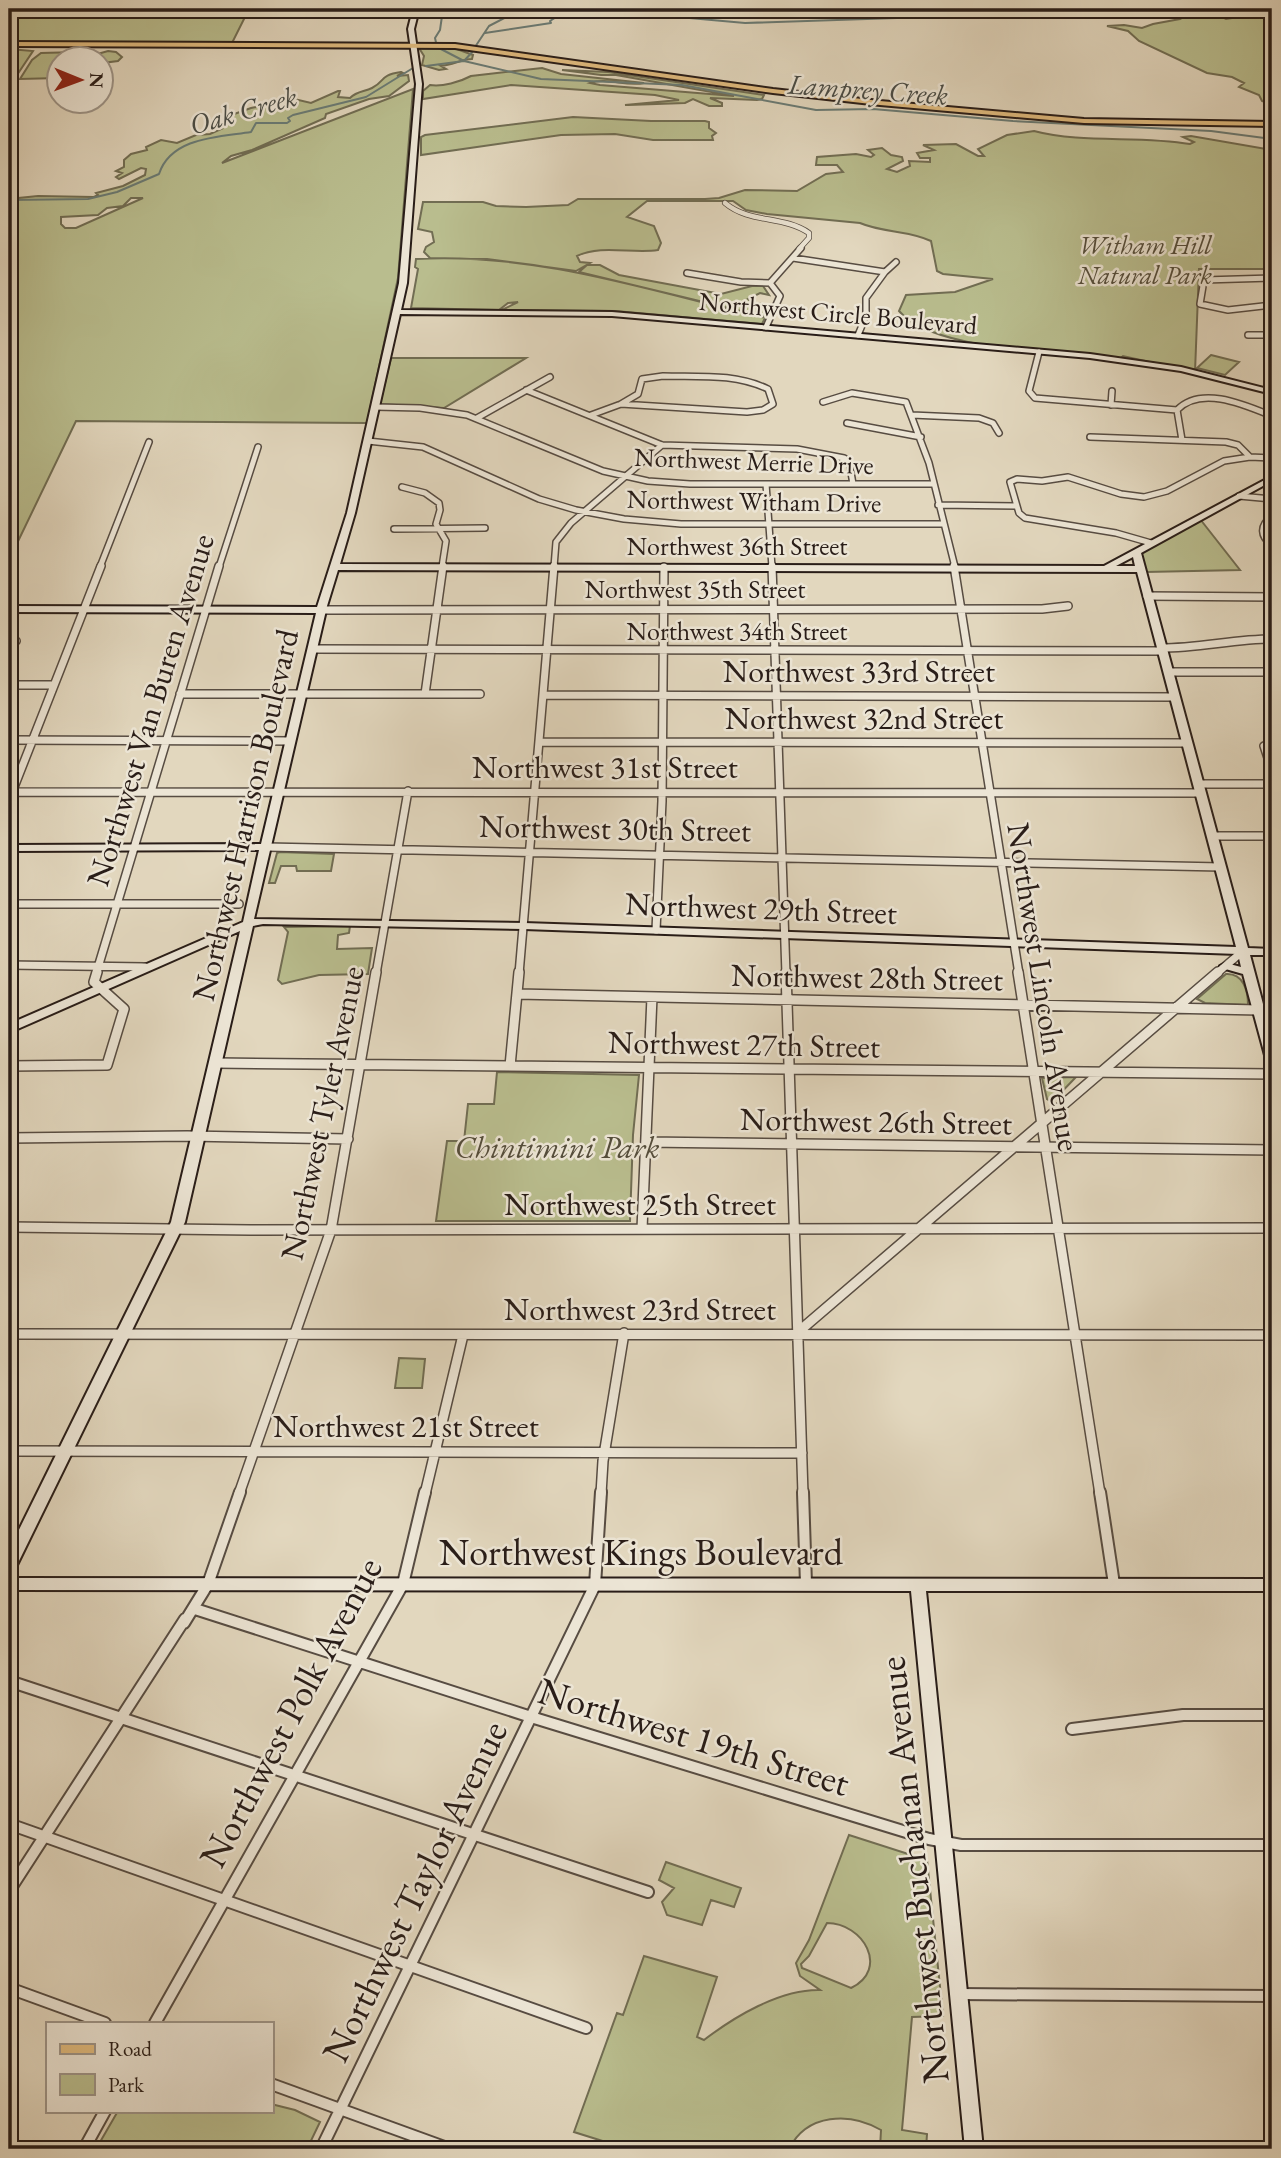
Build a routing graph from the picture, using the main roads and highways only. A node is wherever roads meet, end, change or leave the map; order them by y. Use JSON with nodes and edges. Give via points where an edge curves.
{"nodes":[{"id":1,"x":416,"y":9,"type":"edge"},
{"id":2,"x":9,"y":44,"type":"edge"},
{"id":3,"x":414,"y":45,"type":"junction"},
{"id":4,"x":1272,"y":124,"type":"edge"},
{"id":5,"x":396,"y":312,"type":"junction"},
{"id":6,"x":1039,"y":352,"type":"joint"},
{"id":7,"x":1272,"y":392,"type":"edge"},
{"id":8,"x":1272,"y":478,"type":"edge"},
{"id":9,"x":1136,"y":552,"type":"junction"},
{"id":10,"x":334,"y":567,"type":"junction"},
{"id":11,"x":1104,"y":568,"type":"junction"},
{"id":12,"x":1140,"y":569,"type":"junction"},
{"id":13,"x":1147,"y":596,"type":"joint"},
{"id":14,"x":9,"y":608,"type":"edge"},
{"id":15,"x":321,"y":610,"type":"junction"},
{"id":16,"x":267,"y":847,"type":"junction"},
{"id":17,"x":9,"y":848,"type":"edge"},
{"id":18,"x":249,"y":923,"type":"junction"},
{"id":19,"x":1243,"y":951,"type":"junction"},
{"id":20,"x":1272,"y":952,"type":"edge"},
{"id":21,"x":1226,"y":966,"type":"road end"},
{"id":22,"x":1248,"y":972,"type":"junction"},
{"id":23,"x":9,"y":1028,"type":"edge"},
{"id":24,"x":1272,"y":1059,"type":"edge"},
{"id":25,"x":9,"y":1565,"type":"edge"},
{"id":26,"x":9,"y":1584,"type":"edge"},
{"id":27,"x":918,"y":1584,"type":"junction"},
{"id":28,"x":1114,"y":1584,"type":"joint"},
{"id":29,"x":1272,"y":1585,"type":"edge"},
{"id":30,"x":974,"y":2149,"type":"edge"}],
"edges":[{"from":1,"to":3,"type":"main road","name":"Northwest Harrison Boulevard","via":[[411,29]]},
{"from":2,"to":3,"type":"main road"},
{"from":3,"to":4,"type":"main road","via":[[892,104],[1084,121]]},
{"from":3,"to":5,"type":"main road","name":"Northwest Harrison Boulevard","via":[[419,84],[408,246]]},
{"from":5,"to":6,"type":"main road","name":"Northwest Circle Boulevard","via":[[612,314]]},
{"from":5,"to":10,"type":"main road","name":"Northwest Harrison Boulevard","via":[[368,442]]},
{"from":6,"to":7,"type":"main road","name":"Northwest Circle Boulevard","via":[[1159,365]]},
{"from":8,"to":9,"type":"main road"},
{"from":9,"to":11,"type":"main road"},
{"from":9,"to":12,"type":"main road"},
{"from":10,"to":11,"type":"main road","name":"Northwest 36th Street"},
{"from":10,"to":15,"type":"main road","name":"Northwest Harrison Boulevard"},
{"from":11,"to":12,"type":"main road","name":"Northwest 36th Street"},
{"from":12,"to":13,"type":"main road"},
{"from":13,"to":19,"type":"main road"},
{"from":14,"to":15,"type":"main road"},
{"from":15,"to":16,"type":"main road","name":"Northwest Harrison Boulevard"},
{"from":16,"to":17,"type":"main road","name":"Northwest 30th Street"},
{"from":16,"to":18,"type":"main road","name":"Northwest Harrison Boulevard"},
{"from":18,"to":19,"type":"main road","name":"Northwest 29th Street","via":[[387,922]]},
{"from":18,"to":23,"type":"main road","name":"Northwest 29th Street"},
{"from":18,"to":25,"type":"main road","name":"Northwest Harrison Boulevard","via":[[176,1229]]},
{"from":19,"to":20,"type":"main road","name":"Northwest 29th Street"},
{"from":19,"to":22,"type":"main road"},
{"from":21,"to":22,"type":"main road"},
{"from":22,"to":24,"type":"main road"},
{"from":26,"to":27,"type":"main road","name":"Northwest Kings Boulevard","via":[[205,1590],[403,1584]]},
{"from":27,"to":28,"type":"main road","name":"Northwest Kings Boulevard"},
{"from":27,"to":30,"type":"main road","name":"Northwest Buchanan Avenue"},
{"from":28,"to":29,"type":"main road","name":"Northwest Kings Boulevard"}]}
